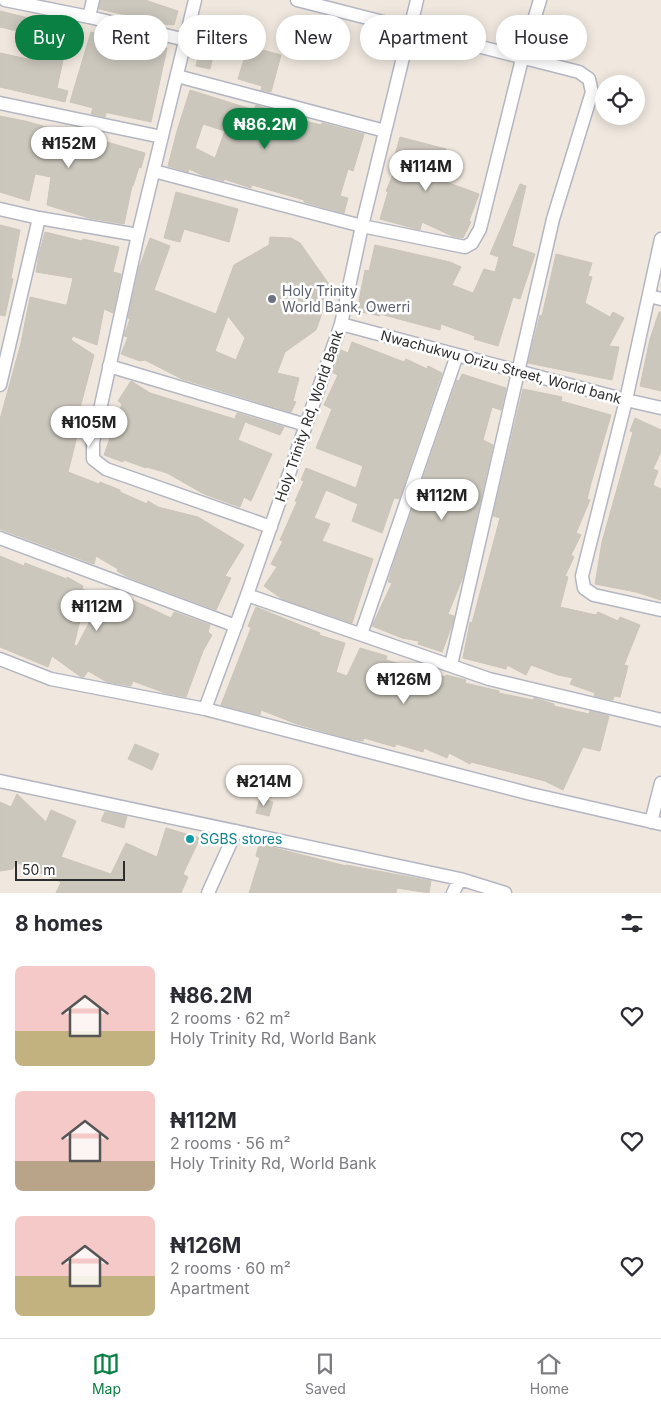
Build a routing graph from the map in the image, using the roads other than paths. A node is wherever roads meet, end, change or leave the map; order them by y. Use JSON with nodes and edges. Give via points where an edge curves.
{"nodes":[{"id":1,"x":5,"y":0,"type":"edge"},
{"id":2,"x":93,"y":0,"type":"edge"},
{"id":3,"x":196,"y":0,"type":"edge"},
{"id":4,"x":297,"y":0,"type":"edge"},
{"id":5,"x":417,"y":0,"type":"edge"},
{"id":6,"x":540,"y":0,"type":"edge"},
{"id":7,"x":192,"y":15,"type":"edge"},
{"id":8,"x":414,"y":15,"type":"edge"},
{"id":9,"x":535,"y":15,"type":"edge"},
{"id":10,"x":89,"y":16,"type":"junction"},
{"id":11,"x":360,"y":17,"type":"edge"},
{"id":12,"x":178,"y":38,"type":"edge"},
{"id":13,"x":181,"y":60,"type":"edge"},
{"id":14,"x":403,"y":60,"type":"edge"},
{"id":15,"x":522,"y":60,"type":"edge"},
{"id":16,"x":526,"y":60,"type":"edge"},
{"id":17,"x":177,"y":76,"type":"junction"},
{"id":18,"x":0,"y":103,"type":"edge"},
{"id":19,"x":385,"y":131,"type":"junction"},
{"id":20,"x":162,"y":137,"type":"junction"},
{"id":21,"x":154,"y":171,"type":"junction"},
{"id":22,"x":0,"y":209,"type":"edge"},
{"id":23,"x":40,"y":218,"type":"junction"},
{"id":24,"x":362,"y":226,"type":"junction"},
{"id":25,"x":138,"y":235,"type":"junction"},
{"id":26,"x":661,"y":239,"type":"edge"},
{"id":27,"x":655,"y":297,"type":"edge"},
{"id":28,"x":341,"y":324,"type":"junction"},
{"id":29,"x":457,"y":355,"type":"junction"},
{"id":30,"x":109,"y":366,"type":"junction"},
{"id":31,"x":519,"y":372,"type":"junction"},
{"id":32,"x":0,"y":385,"type":"edge"},
{"id":33,"x":626,"y":400,"type":"junction"},
{"id":34,"x":661,"y":408,"type":"edge"},
{"id":35,"x":306,"y":425,"type":"junction"},
{"id":36,"x":271,"y":527,"type":"junction"},
{"id":37,"x":0,"y":538,"type":"edge"},
{"id":38,"x":247,"y":596,"type":"junction"},
{"id":39,"x":661,"y":610,"type":"edge"},
{"id":40,"x":236,"y":626,"type":"junction"},
{"id":41,"x":361,"y":634,"type":"junction"},
{"id":42,"x":0,"y":659,"type":"edge"},
{"id":43,"x":451,"y":665,"type":"junction"},
{"id":44,"x":205,"y":709,"type":"junction"},
{"id":45,"x":661,"y":720,"type":"edge"},
{"id":46,"x":0,"y":781,"type":"edge"},
{"id":47,"x":661,"y":783,"type":"edge"},
{"id":48,"x":656,"y":823,"type":"edge"},
{"id":49,"x":236,"y":831,"type":"junction"},
{"id":50,"x":460,"y":879,"type":"junction"},
{"id":51,"x":208,"y":893,"type":"edge"},
{"id":52,"x":453,"y":893,"type":"edge"},
{"id":53,"x":504,"y":893,"type":"edge"}],
"edges":[{"from":1,"to":10,"type":"street"},
{"from":2,"to":10,"type":"street"},
{"from":3,"to":7,"type":"street"},
{"from":4,"to":11,"type":"street"},
{"from":5,"to":8,"type":"street","name":"Holy Trinity Rd, World Bank"},
{"from":6,"to":9,"type":"street"},
{"from":10,"to":12,"type":"street"},
{"from":13,"to":17,"type":"street"},
{"from":14,"to":19,"type":"street","name":"Holy Trinity Rd, World Bank"},
{"from":15,"to":24,"type":"street","via":[[480,229],[472,243],[465,247]]},
{"from":16,"to":31,"type":"street","via":[[579,72],[589,79],[592,92],[554,219]]},
{"from":17,"to":19,"type":"street"},
{"from":17,"to":20,"type":"street"},
{"from":18,"to":20,"type":"street"},
{"from":19,"to":24,"type":"street","name":"Holy Trinity Rd, World Bank"},
{"from":20,"to":21,"type":"street"},
{"from":21,"to":24,"type":"street"},
{"from":21,"to":25,"type":"street"},
{"from":22,"to":23,"type":"street"},
{"from":23,"to":25,"type":"street"},
{"from":23,"to":32,"type":"street"},
{"from":24,"to":28,"type":"street","name":"Holy Trinity Rd, World Bank"},
{"from":25,"to":30,"type":"street"},
{"from":26,"to":27,"type":"street"},
{"from":27,"to":33,"type":"street"},
{"from":28,"to":29,"type":"street","name":"Nwachukwu Orizu Street, World bank"},
{"from":28,"to":35,"type":"street","name":"Holy Trinity Rd, World Bank"},
{"from":29,"to":31,"type":"street","name":"Nwachukwu Orizu Street, World bank"},
{"from":29,"to":41,"type":"street"},
{"from":30,"to":35,"type":"street"},
{"from":30,"to":36,"type":"street","via":[[93,442],[93,459],[106,469]]},
{"from":31,"to":33,"type":"street","name":"Nwachukwu Orizu Street, World bank"},
{"from":31,"to":43,"type":"street"},
{"from":33,"to":34,"type":"street","name":"Nwachukwu Orizu Street, World bank"},
{"from":33,"to":39,"type":"street","via":[[582,576],[584,588],[594,595]]},
{"from":35,"to":36,"type":"street","name":"Holy Trinity Rd, World Bank"},
{"from":36,"to":38,"type":"street","name":"Holy Trinity Rd, World Bank"},
{"from":37,"to":40,"type":"street"},
{"from":38,"to":40,"type":"street","name":"Holy Trinity Rd, World Bank"},
{"from":38,"to":41,"type":"street"},
{"from":40,"to":44,"type":"street","name":"Holy Trinity Rd, World Bank"},
{"from":41,"to":43,"type":"street"},
{"from":42,"to":44,"type":"street","via":[[51,679]]},
{"from":43,"to":45,"type":"street","via":[[489,679]]},
{"from":44,"to":48,"type":"street","via":[[531,794]]},
{"from":46,"to":49,"type":"street"},
{"from":47,"to":48,"type":"street"},
{"from":49,"to":50,"type":"street"},
{"from":49,"to":51,"type":"street"},
{"from":50,"to":52,"type":"street"},
{"from":50,"to":53,"type":"street"}]}
